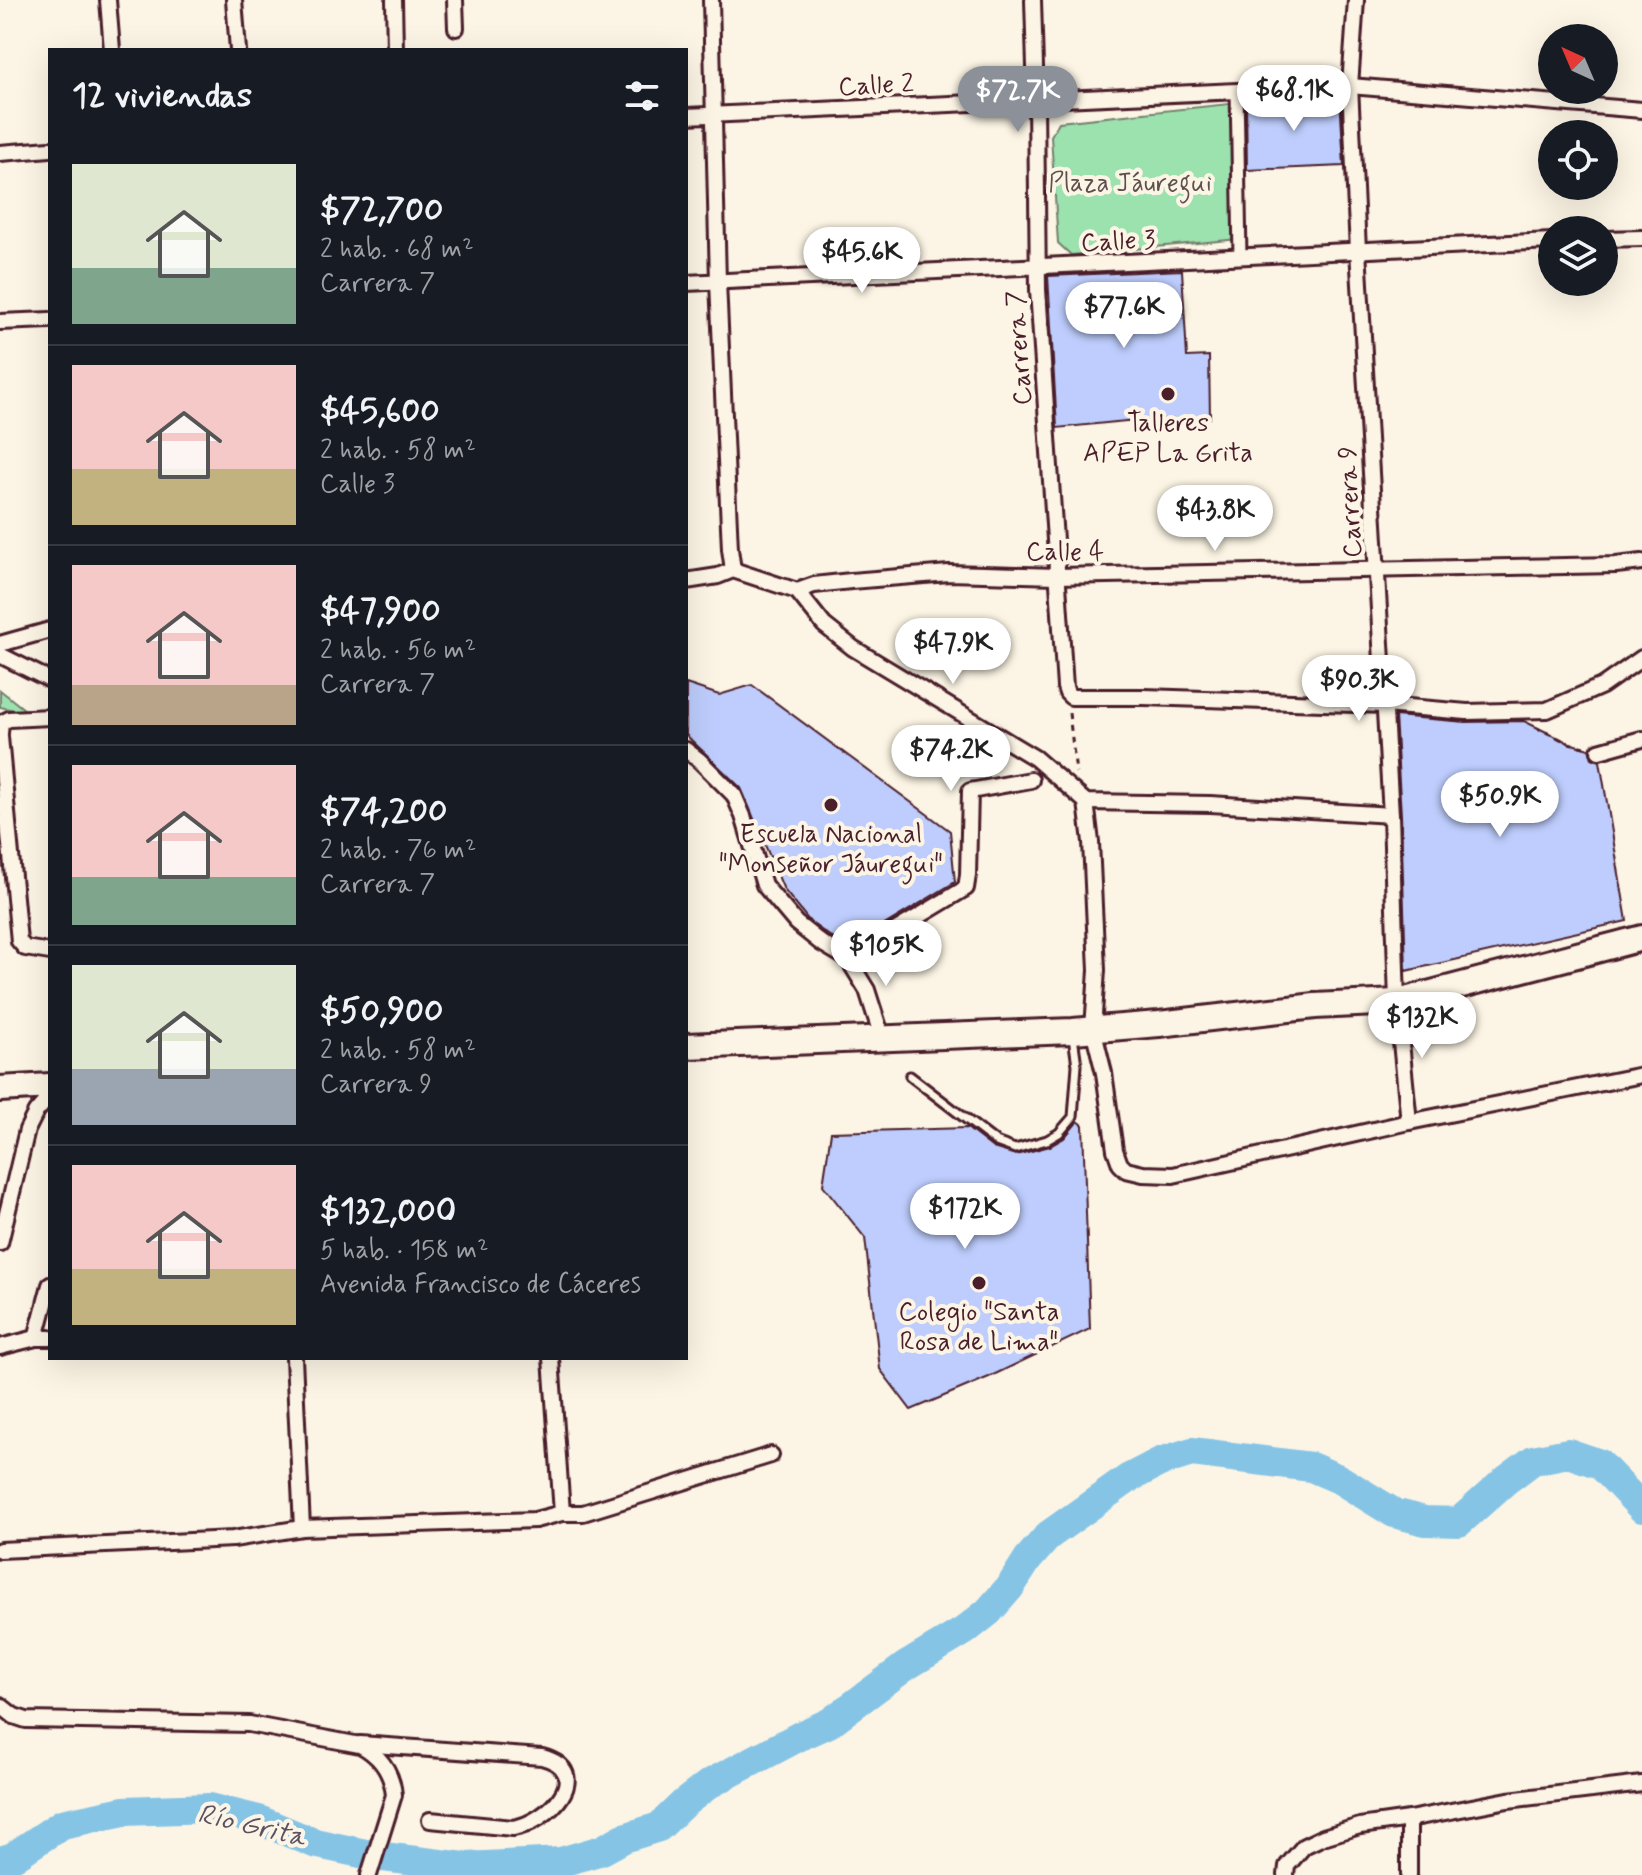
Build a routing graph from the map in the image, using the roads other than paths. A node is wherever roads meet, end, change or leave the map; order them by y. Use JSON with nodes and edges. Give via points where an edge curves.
{"nodes":[{"id":1,"x":108,"y":0,"type":"edge"},
{"id":2,"x":234,"y":0,"type":"edge"},
{"id":3,"x":394,"y":0,"type":"edge"},
{"id":4,"x":455,"y":0,"type":"edge"},
{"id":5,"x":711,"y":0,"type":"edge"},
{"id":6,"x":1033,"y":0,"type":"edge"},
{"id":7,"x":1356,"y":0,"type":"edge"},
{"id":8,"x":456,"y":28,"type":"dead end"},
{"id":9,"x":112,"y":48,"type":"edge"},
{"id":10,"x":238,"y":48,"type":"edge"},
{"id":11,"x":395,"y":48,"type":"edge"},
{"id":12,"x":1350,"y":86,"type":"junction"},
{"id":13,"x":1237,"y":91,"type":"junction"},
{"id":14,"x":1036,"y":100,"type":"junction"},
{"id":15,"x":1642,"y":110,"type":"edge"},
{"id":16,"x":714,"y":115,"type":"junction"},
{"id":17,"x":688,"y":116,"type":"edge"},
{"id":18,"x":48,"y":149,"type":"edge"},
{"id":19,"x":0,"y":153,"type":"edge"},
{"id":20,"x":1642,"y":238,"type":"edge"},
{"id":21,"x":1618,"y":239,"type":"edge"},
{"id":22,"x":1538,"y":242,"type":"edge"},
{"id":23,"x":1358,"y":250,"type":"junction"},
{"id":24,"x":1240,"y":257,"type":"junction"},
{"id":25,"x":1037,"y":268,"type":"junction"},
{"id":26,"x":718,"y":282,"type":"junction"},
{"id":27,"x":688,"y":283,"type":"edge"},
{"id":28,"x":48,"y":320,"type":"edge"},
{"id":29,"x":0,"y":322,"type":"edge"},
{"id":30,"x":1642,"y":562,"type":"edge"},
{"id":31,"x":733,"y":570,"type":"junction"},
{"id":32,"x":1377,"y":570,"type":"junction"},
{"id":33,"x":1057,"y":576,"type":"junction"},
{"id":34,"x":688,"y":581,"type":"edge"},
{"id":35,"x":797,"y":591,"type":"junction"},
{"id":36,"x":48,"y":631,"type":"edge"},
{"id":37,"x":0,"y":644,"type":"edge"},
{"id":38,"x":0,"y":655,"type":"edge"},
{"id":39,"x":1642,"y":658,"type":"edge"},
{"id":40,"x":48,"y":679,"type":"edge"},
{"id":41,"x":1385,"y":705,"type":"junction"},
{"id":42,"x":48,"y":717,"type":"edge"},
{"id":43,"x":0,"y":735,"type":"edge"},
{"id":44,"x":1642,"y":739,"type":"edge"},
{"id":45,"x":1599,"y":751,"type":"road end"},
{"id":46,"x":688,"y":752,"type":"edge"},
{"id":47,"x":1031,"y":780,"type":"dead end"},
{"id":48,"x":2,"y":794,"type":"edge"},
{"id":49,"x":1082,"y":799,"type":"junction"},
{"id":50,"x":1391,"y":815,"type":"junction"},
{"id":51,"x":1642,"y":938,"type":"edge"},
{"id":52,"x":48,"y":952,"type":"edge"},
{"id":53,"x":848,"y":959,"type":"junction"},
{"id":54,"x":1397,"y":1002,"type":"junction"},
{"id":55,"x":1083,"y":1030,"type":"junction"},
{"id":56,"x":882,"y":1037,"type":"junction"},
{"id":57,"x":688,"y":1046,"type":"edge"},
{"id":58,"x":1642,"y":1075,"type":"edge"},
{"id":59,"x":910,"y":1076,"type":"dead end"},
{"id":60,"x":48,"y":1086,"type":"edge"},
{"id":61,"x":0,"y":1089,"type":"edge"},
{"id":62,"x":48,"y":1098,"type":"edge"},
{"id":63,"x":1409,"y":1122,"type":"junction"},
{"id":64,"x":0,"y":1243,"type":"edge"},
{"id":65,"x":48,"y":1300,"type":"edge"},
{"id":66,"x":43,"y":1338,"type":"edge"},
{"id":67,"x":0,"y":1347,"type":"edge"},
{"id":68,"x":294,"y":1360,"type":"edge"},
{"id":69,"x":551,"y":1360,"type":"edge"},
{"id":70,"x":771,"y":1455,"type":"dead end"},
{"id":71,"x":562,"y":1513,"type":"junction"},
{"id":72,"x":302,"y":1528,"type":"junction"},
{"id":73,"x":0,"y":1550,"type":"edge"},
{"id":74,"x":0,"y":1705,"type":"edge"},
{"id":75,"x":355,"y":1743,"type":"junction"},
{"id":76,"x":1642,"y":1784,"type":"edge"},
{"id":77,"x":1409,"y":1819,"type":"junction"},
{"id":78,"x":430,"y":1820,"type":"dead end"},
{"id":79,"x":369,"y":1875,"type":"edge"},
{"id":80,"x":1286,"y":1875,"type":"edge"},
{"id":81,"x":1409,"y":1875,"type":"edge"}],
"edges":[{"from":1,"to":9,"type":"street"},
{"from":2,"to":10,"type":"street"},
{"from":3,"to":11,"type":"street"},
{"from":4,"to":8,"type":"street"},
{"from":5,"to":16,"type":"street"},
{"from":6,"to":14,"type":"street","name":"Carrera 7"},
{"from":7,"to":12,"type":"street","name":"Carrera 9"},
{"from":12,"to":13,"type":"street","name":"Calle 2"},
{"from":12,"to":15,"type":"street","name":"Calle 2"},
{"from":12,"to":23,"type":"street","name":"Carrera 9"},
{"from":13,"to":14,"type":"street","name":"Calle 2"},
{"from":13,"to":24,"type":"street"},
{"from":14,"to":16,"type":"street","name":"Calle 2"},
{"from":14,"to":25,"type":"street","name":"Carrera 7"},
{"from":16,"to":17,"type":"street","name":"Calle 2"},
{"from":16,"to":26,"type":"street"},
{"from":18,"to":19,"type":"street"},
{"from":20,"to":21,"type":"street"},
{"from":22,"to":23,"type":"street","name":"Calle 3"},
{"from":23,"to":24,"type":"street","name":"Calle 3"},
{"from":23,"to":32,"type":"street","name":"Carrera 9"},
{"from":24,"to":25,"type":"street","name":"Calle 3"},
{"from":25,"to":26,"type":"street","name":"Calle 3"},
{"from":25,"to":33,"type":"street","name":"Carrera 7"},
{"from":26,"to":27,"type":"street","name":"Calle 3"},
{"from":26,"to":31,"type":"street"},
{"from":28,"to":29,"type":"street"},
{"from":30,"to":32,"type":"street","name":"Calle 4"},
{"from":31,"to":34,"type":"street"},
{"from":31,"to":35,"type":"street"},
{"from":32,"to":33,"type":"street","name":"Calle 4"},
{"from":32,"to":41,"type":"street","name":"Carrera 9"},
{"from":33,"to":35,"type":"street","name":"Calle 4","via":[[910,575]]},
{"from":33,"to":41,"type":"street","name":"Carrera 7","via":[[1065,687],[1071,697]]},
{"from":35,"to":49,"type":"street","via":[[824,625],[853,648],[1035,758]]},
{"from":36,"to":37,"type":"street"},
{"from":38,"to":40,"type":"street"},
{"from":39,"to":41,"type":"street","via":[[1602,686],[1547,710],[1467,712]]},
{"from":41,"to":50,"type":"street","name":"Carrera 9"},
{"from":42,"to":43,"type":"street","via":[[9,719],[1,723]]},
{"from":43,"to":48,"type":"street"},
{"from":44,"to":45,"type":"street"},
{"from":46,"to":53,"type":"street","via":[[734,795],[764,885],[796,923]]},
{"from":47,"to":53,"type":"street","via":[[970,791],[966,888]]},
{"from":48,"to":52,"type":"street","via":[[19,941],[25,948]]},
{"from":49,"to":50,"type":"street"},
{"from":49,"to":55,"type":"street","via":[[1091,842],[1097,970]]},
{"from":50,"to":54,"type":"street","name":"Carrera 9"},
{"from":51,"to":54,"type":"main road"},
{"from":53,"to":56,"type":"street","via":[[867,990]]},
{"from":54,"to":55,"type":"main road"},
{"from":54,"to":63,"type":"street","name":"Carrera 9"},
{"from":55,"to":56,"type":"main road"},
{"from":55,"to":59,"type":"lane","via":[[1073,1117],[1047,1140],[1015,1149],[996,1142]]},
{"from":55,"to":63,"type":"street","via":[[1104,1073],[1115,1150],[1126,1170],[1173,1175]]},
{"from":56,"to":57,"type":"main road"},
{"from":58,"to":63,"type":"street"},
{"from":60,"to":61,"type":"main road"},
{"from":62,"to":64,"type":"street","via":[[27,1130]]},
{"from":65,"to":66,"type":"street"},
{"from":66,"to":67,"type":"street"},
{"from":68,"to":72,"type":"street"},
{"from":69,"to":71,"type":"street"},
{"from":70,"to":71,"type":"street","via":[[583,1513]]},
{"from":71,"to":72,"type":"street","via":[[535,1520]]},
{"from":72,"to":73,"type":"street","via":[[233,1539]]},
{"from":74,"to":75,"type":"street","via":[[26,1720],[249,1724]]},
{"from":75,"to":78,"type":"street","via":[[542,1757],[561,1766],[566,1776],[563,1796],[523,1826]]},
{"from":75,"to":79,"type":"street","via":[[383,1763],[394,1795]]},
{"from":76,"to":77,"type":"street","via":[[1508,1800]]},
{"from":77,"to":80,"type":"street","via":[[1323,1837],[1304,1846]]},
{"from":77,"to":81,"type":"street"}]}
